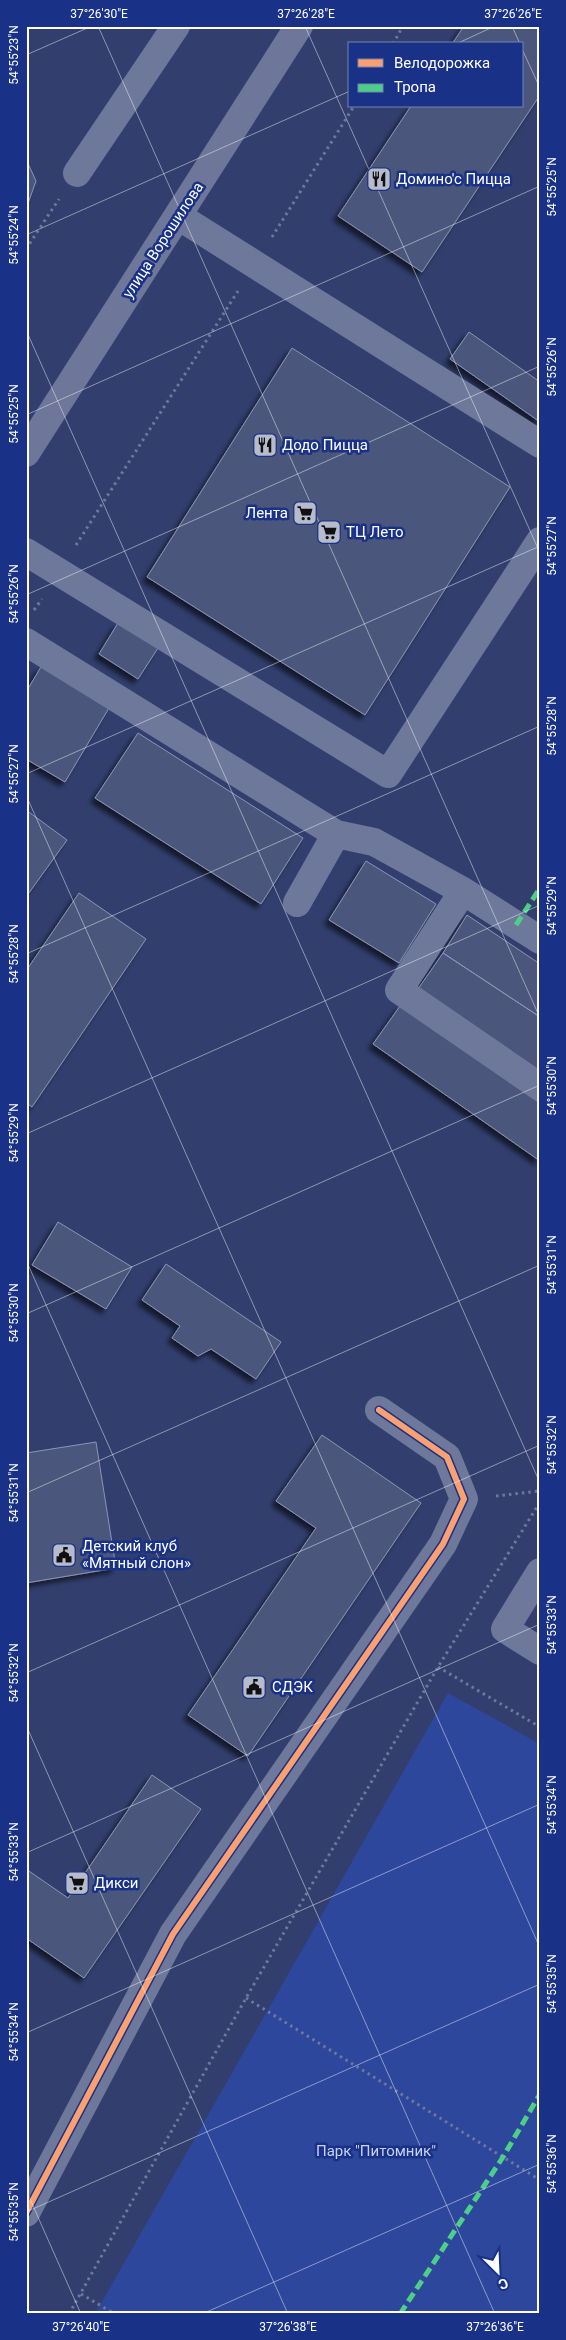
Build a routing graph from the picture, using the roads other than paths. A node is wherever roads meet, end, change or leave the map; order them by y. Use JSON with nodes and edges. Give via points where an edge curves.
{"nodes":[{"id":1,"x":176,"y":26,"type":"edge"},
{"id":2,"x":299,"y":26,"type":"edge"},
{"id":3,"x":77,"y":173,"type":"road end"},
{"id":4,"x":178,"y":216,"type":"junction"},
{"id":5,"x":540,"y":444,"type":"edge"},
{"id":6,"x":26,"y":453,"type":"edge"},
{"id":7,"x":540,"y":541,"type":"edge"},
{"id":8,"x":26,"y":552,"type":"edge"},
{"id":9,"x":29,"y":629,"type":"edge"},
{"id":10,"x":336,"y":834,"type":"junction"},
{"id":11,"x":463,"y":892,"type":"junction"},
{"id":12,"x":297,"y":903,"type":"dead end"},
{"id":13,"x":540,"y":940,"type":"edge"},
{"id":14,"x":540,"y":1087,"type":"edge"},
{"id":15,"x":379,"y":1410,"type":"dead end"},
{"id":16,"x":540,"y":1572,"type":"edge"},
{"id":17,"x":540,"y":1651,"type":"edge"},
{"id":18,"x":26,"y":2213,"type":"edge"}],
"edges":[{"from":1,"to":3,"type":"street"},
{"from":2,"to":4,"type":"main road","name":"улица Ворошилова"},
{"from":4,"to":5,"type":"street"},
{"from":4,"to":6,"type":"main road","name":"улица Ворошилова"},
{"from":7,"to":8,"type":"street","via":[[388,774]]},
{"from":9,"to":10,"type":"street"},
{"from":10,"to":11,"type":"street","via":[[374,842]]},
{"from":10,"to":12,"type":"street"},
{"from":11,"to":13,"type":"street"},
{"from":11,"to":14,"type":"street","via":[[399,990]]},
{"from":15,"to":18,"type":"street","via":[[447,1456],[464,1499],[443,1544],[173,1934]]},
{"from":16,"to":17,"type":"street","via":[[505,1629]]}]}
